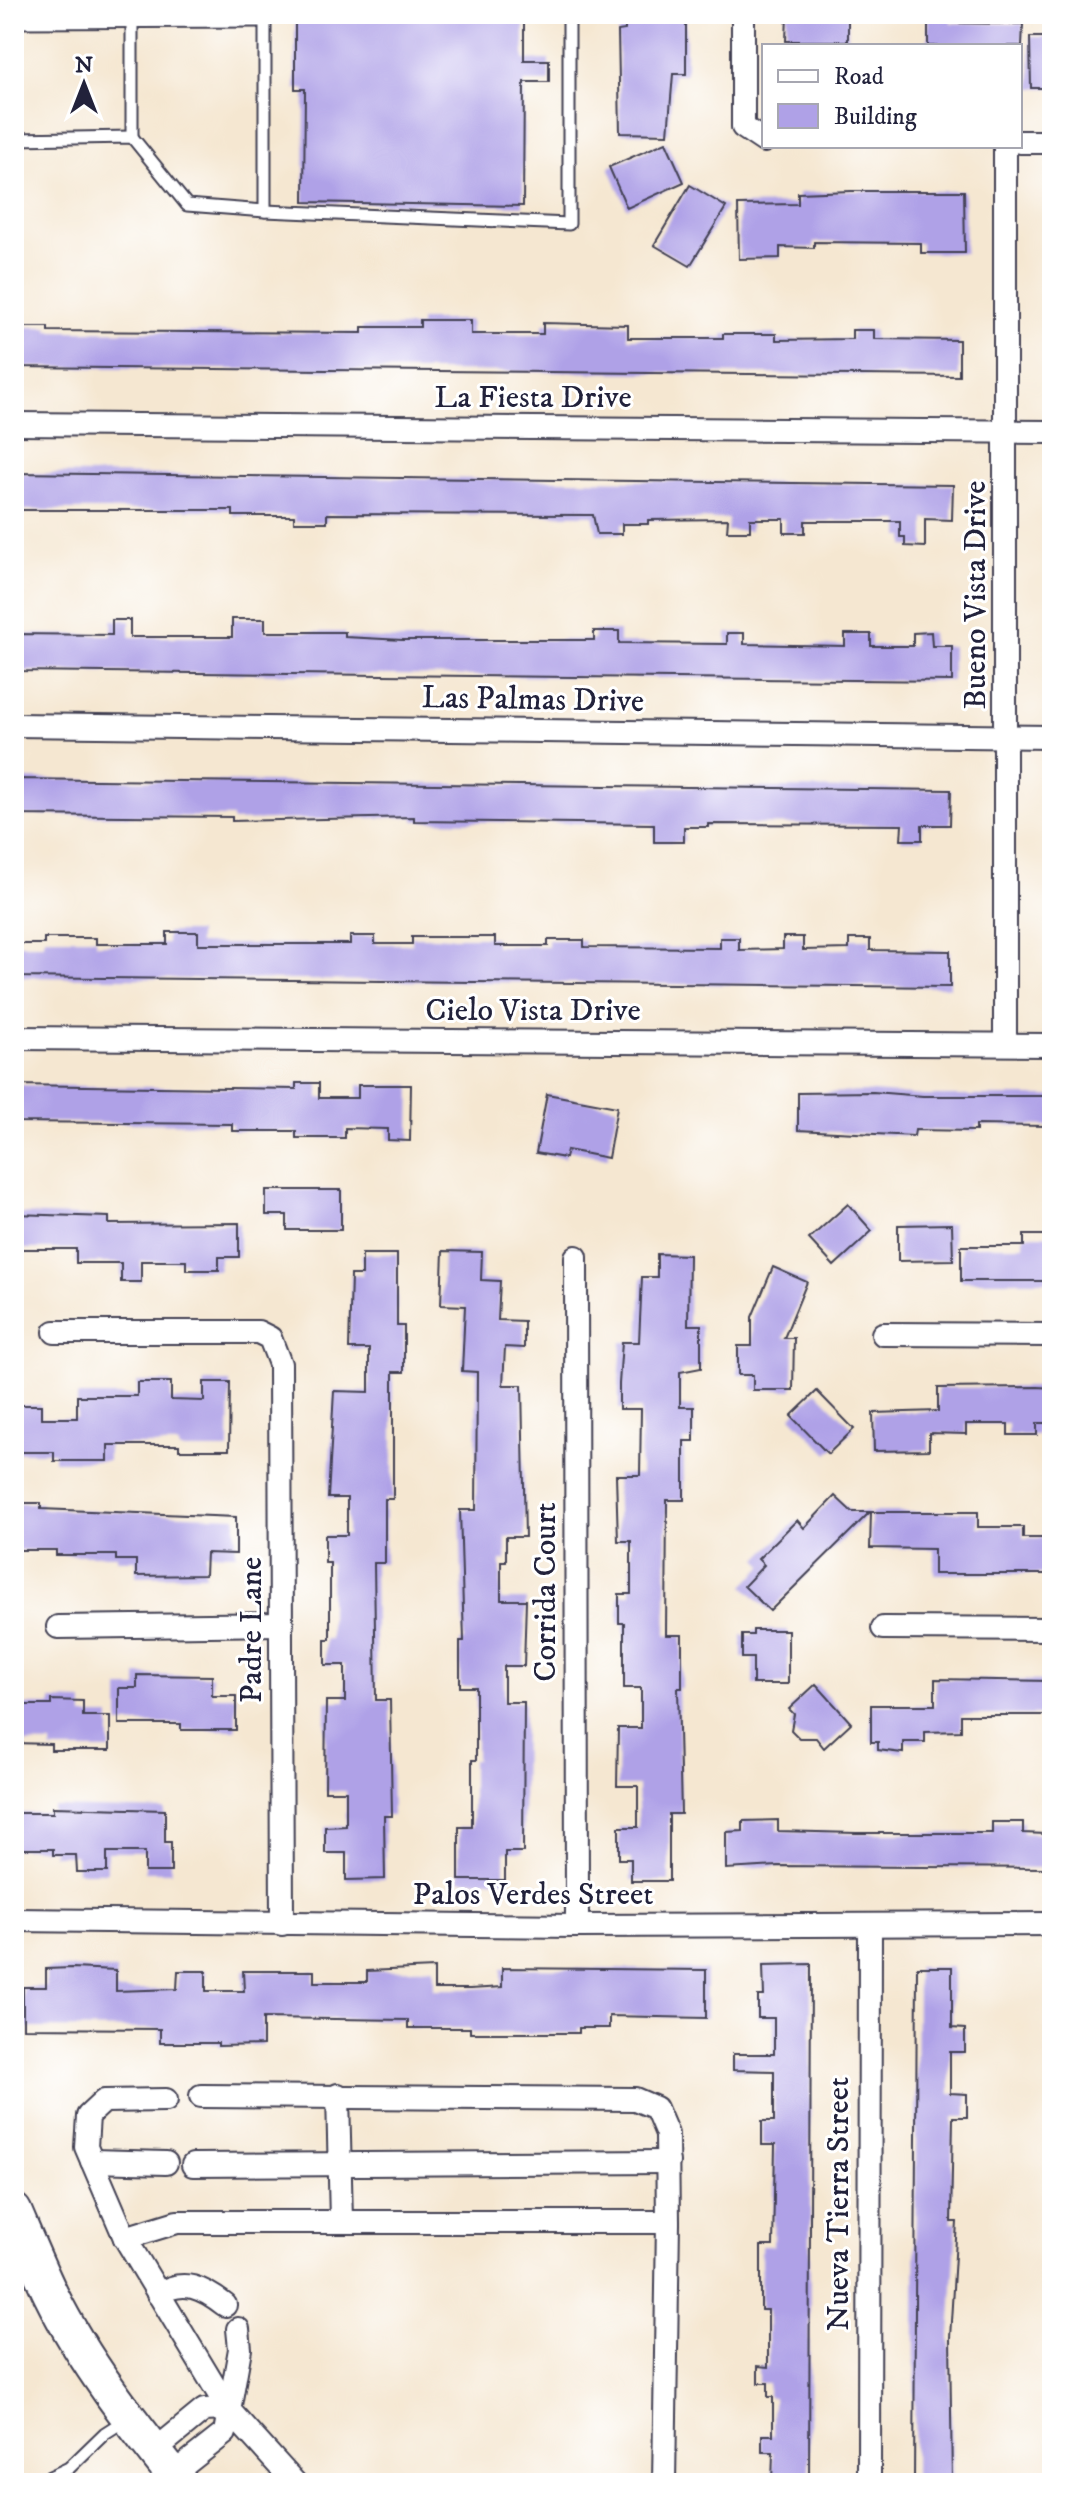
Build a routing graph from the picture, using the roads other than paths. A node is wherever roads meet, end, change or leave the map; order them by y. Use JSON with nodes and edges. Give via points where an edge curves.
{"nodes":[{"id":1,"x":569,"y":14,"type":"edge"},
{"id":2,"x":743,"y":14,"type":"edge"},
{"id":3,"x":132,"y":18,"type":"edge"},
{"id":4,"x":265,"y":18,"type":"edge"},
{"id":5,"x":14,"y":22,"type":"edge"},
{"id":6,"x":14,"y":98,"type":"edge"},
{"id":7,"x":132,"y":137,"type":"junction"},
{"id":8,"x":14,"y":139,"type":"edge"},
{"id":9,"x":762,"y":140,"type":"edge"},
{"id":10,"x":1022,"y":142,"type":"edge"},
{"id":11,"x":1052,"y":142,"type":"edge"},
{"id":12,"x":1005,"y":148,"type":"edge"},
{"id":13,"x":265,"y":211,"type":"junction"},
{"id":14,"x":15,"y":216,"type":"edge"},
{"id":15,"x":16,"y":263,"type":"edge"},
{"id":16,"x":14,"y":424,"type":"edge"},
{"id":17,"x":1007,"y":432,"type":"junction"},
{"id":18,"x":1052,"y":432,"type":"edge"},
{"id":19,"x":14,"y":725,"type":"edge"},
{"id":20,"x":1005,"y":736,"type":"junction"},
{"id":21,"x":1052,"y":737,"type":"edge"},
{"id":22,"x":14,"y":1038,"type":"edge"},
{"id":23,"x":1005,"y":1044,"type":"junction"},
{"id":24,"x":1052,"y":1045,"type":"edge"},
{"id":25,"x":576,"y":1257,"type":"dead end"},
{"id":26,"x":55,"y":1332,"type":"dead end"},
{"id":27,"x":883,"y":1334,"type":"dead end"},
{"id":28,"x":1052,"y":1335,"type":"edge"},
{"id":29,"x":282,"y":1624,"type":"junction"},
{"id":30,"x":58,"y":1627,"type":"dead end"},
{"id":31,"x":883,"y":1628,"type":"dead end"},
{"id":32,"x":1052,"y":1629,"type":"edge"},
{"id":33,"x":14,"y":1920,"type":"edge"},
{"id":34,"x":282,"y":1924,"type":"junction"},
{"id":35,"x":1052,"y":1924,"type":"edge"},
{"id":36,"x":577,"y":1926,"type":"junction"},
{"id":37,"x":870,"y":1926,"type":"junction"},
{"id":38,"x":338,"y":2095,"type":"junction"},
{"id":39,"x":201,"y":2096,"type":"dead end"},
{"id":40,"x":166,"y":2100,"type":"dead end"},
{"id":41,"x":92,"y":2161,"type":"junction"},
{"id":42,"x":668,"y":2162,"type":"junction"},
{"id":43,"x":166,"y":2163,"type":"dead end"},
{"id":44,"x":340,"y":2164,"type":"junction"},
{"id":45,"x":193,"y":2165,"type":"dead end"},
{"id":46,"x":14,"y":2211,"type":"edge"},
{"id":47,"x":341,"y":2221,"type":"junction"},
{"id":48,"x":668,"y":2222,"type":"junction"},
{"id":49,"x":125,"y":2238,"type":"junction"},
{"id":50,"x":158,"y":2294,"type":"junction"},
{"id":51,"x":225,"y":2305,"type":"dead end"},
{"id":52,"x":238,"y":2329,"type":"dead end"},
{"id":53,"x":228,"y":2409,"type":"junction"},
{"id":54,"x":130,"y":2417,"type":"junction"},
{"id":55,"x":169,"y":2470,"type":"edge"},
{"id":56,"x":37,"y":2483,"type":"edge"},
{"id":57,"x":295,"y":2483,"type":"edge"},
{"id":58,"x":664,"y":2483,"type":"edge"},
{"id":59,"x":869,"y":2483,"type":"edge"}],
"edges":[{"from":1,"to":13,"type":"lane","via":[[569,224]]},
{"from":2,"to":9,"type":"street","via":[[743,127]]},
{"from":3,"to":4,"type":"lane"},
{"from":3,"to":5,"type":"lane"},
{"from":3,"to":7,"type":"lane"},
{"from":4,"to":13,"type":"lane"},
{"from":6,"to":8,"type":"lane"},
{"from":7,"to":8,"type":"lane"},
{"from":7,"to":13,"type":"lane","via":[[187,205]]},
{"from":8,"to":14,"type":"lane"},
{"from":10,"to":11,"type":"street"},
{"from":12,"to":17,"type":"street","name":"Bueno Vista Drive"},
{"from":14,"to":15,"type":"lane"},
{"from":16,"to":17,"type":"street","name":"La Fiesta Drive"},
{"from":17,"to":18,"type":"street","name":"La Fiesta Drive"},
{"from":17,"to":20,"type":"street","name":"Bueno Vista Drive"},
{"from":19,"to":20,"type":"street","name":"Las Palmas Drive"},
{"from":20,"to":21,"type":"street","name":"Las Palmas Drive"},
{"from":20,"to":23,"type":"street","name":"Bueno Vista Drive"},
{"from":22,"to":23,"type":"street","name":"Cielo Vista Drive"},
{"from":23,"to":24,"type":"street","name":"Cielo Vista Drive"},
{"from":25,"to":36,"type":"street","name":"Corrida Court"},
{"from":26,"to":29,"type":"street","name":"Padre Lane","via":[[258,1332],[270,1338],[280,1364]]},
{"from":27,"to":28,"type":"street"},
{"from":29,"to":30,"type":"street"},
{"from":29,"to":34,"type":"street","name":"Padre Lane"},
{"from":31,"to":32,"type":"street"},
{"from":33,"to":34,"type":"street","name":"Palos Verdes Street"},
{"from":34,"to":36,"type":"street","name":"Palos Verdes Street"},
{"from":35,"to":37,"type":"street","name":"Palos Verdes Street"},
{"from":36,"to":37,"type":"street","name":"Palos Verdes Street"},
{"from":37,"to":59,"type":"street","name":"Nueva Tierra Street"},
{"from":38,"to":39,"type":"street"},
{"from":38,"to":42,"type":"street","via":[[635,2099],[656,2108],[667,2134]]},
{"from":38,"to":44,"type":"street"},
{"from":40,"to":41,"type":"street","via":[[110,2100],[97,2106],[84,2132]]},
{"from":41,"to":43,"type":"street"},
{"from":41,"to":49,"type":"street"},
{"from":42,"to":44,"type":"street"},
{"from":42,"to":48,"type":"street"},
{"from":44,"to":45,"type":"street"},
{"from":44,"to":47,"type":"street"},
{"from":46,"to":54,"type":"main road","via":[[52,2296],[92,2366]]},
{"from":47,"to":48,"type":"street"},
{"from":47,"to":49,"type":"street","via":[[177,2222]]},
{"from":48,"to":58,"type":"street"},
{"from":49,"to":50,"type":"street"},
{"from":50,"to":51,"type":"street","via":[[173,2285],[189,2285]]},
{"from":50,"to":53,"type":"street"},
{"from":52,"to":53,"type":"street","via":[[240,2349]]},
{"from":53,"to":55,"type":"street","via":[[225,2433]]},
{"from":53,"to":55,"type":"street","via":[[204,2410]]},
{"from":53,"to":57,"type":"street"},
{"from":54,"to":55,"type":"main road"},
{"from":54,"to":56,"type":"lane","via":[[69,2468]]}]}
